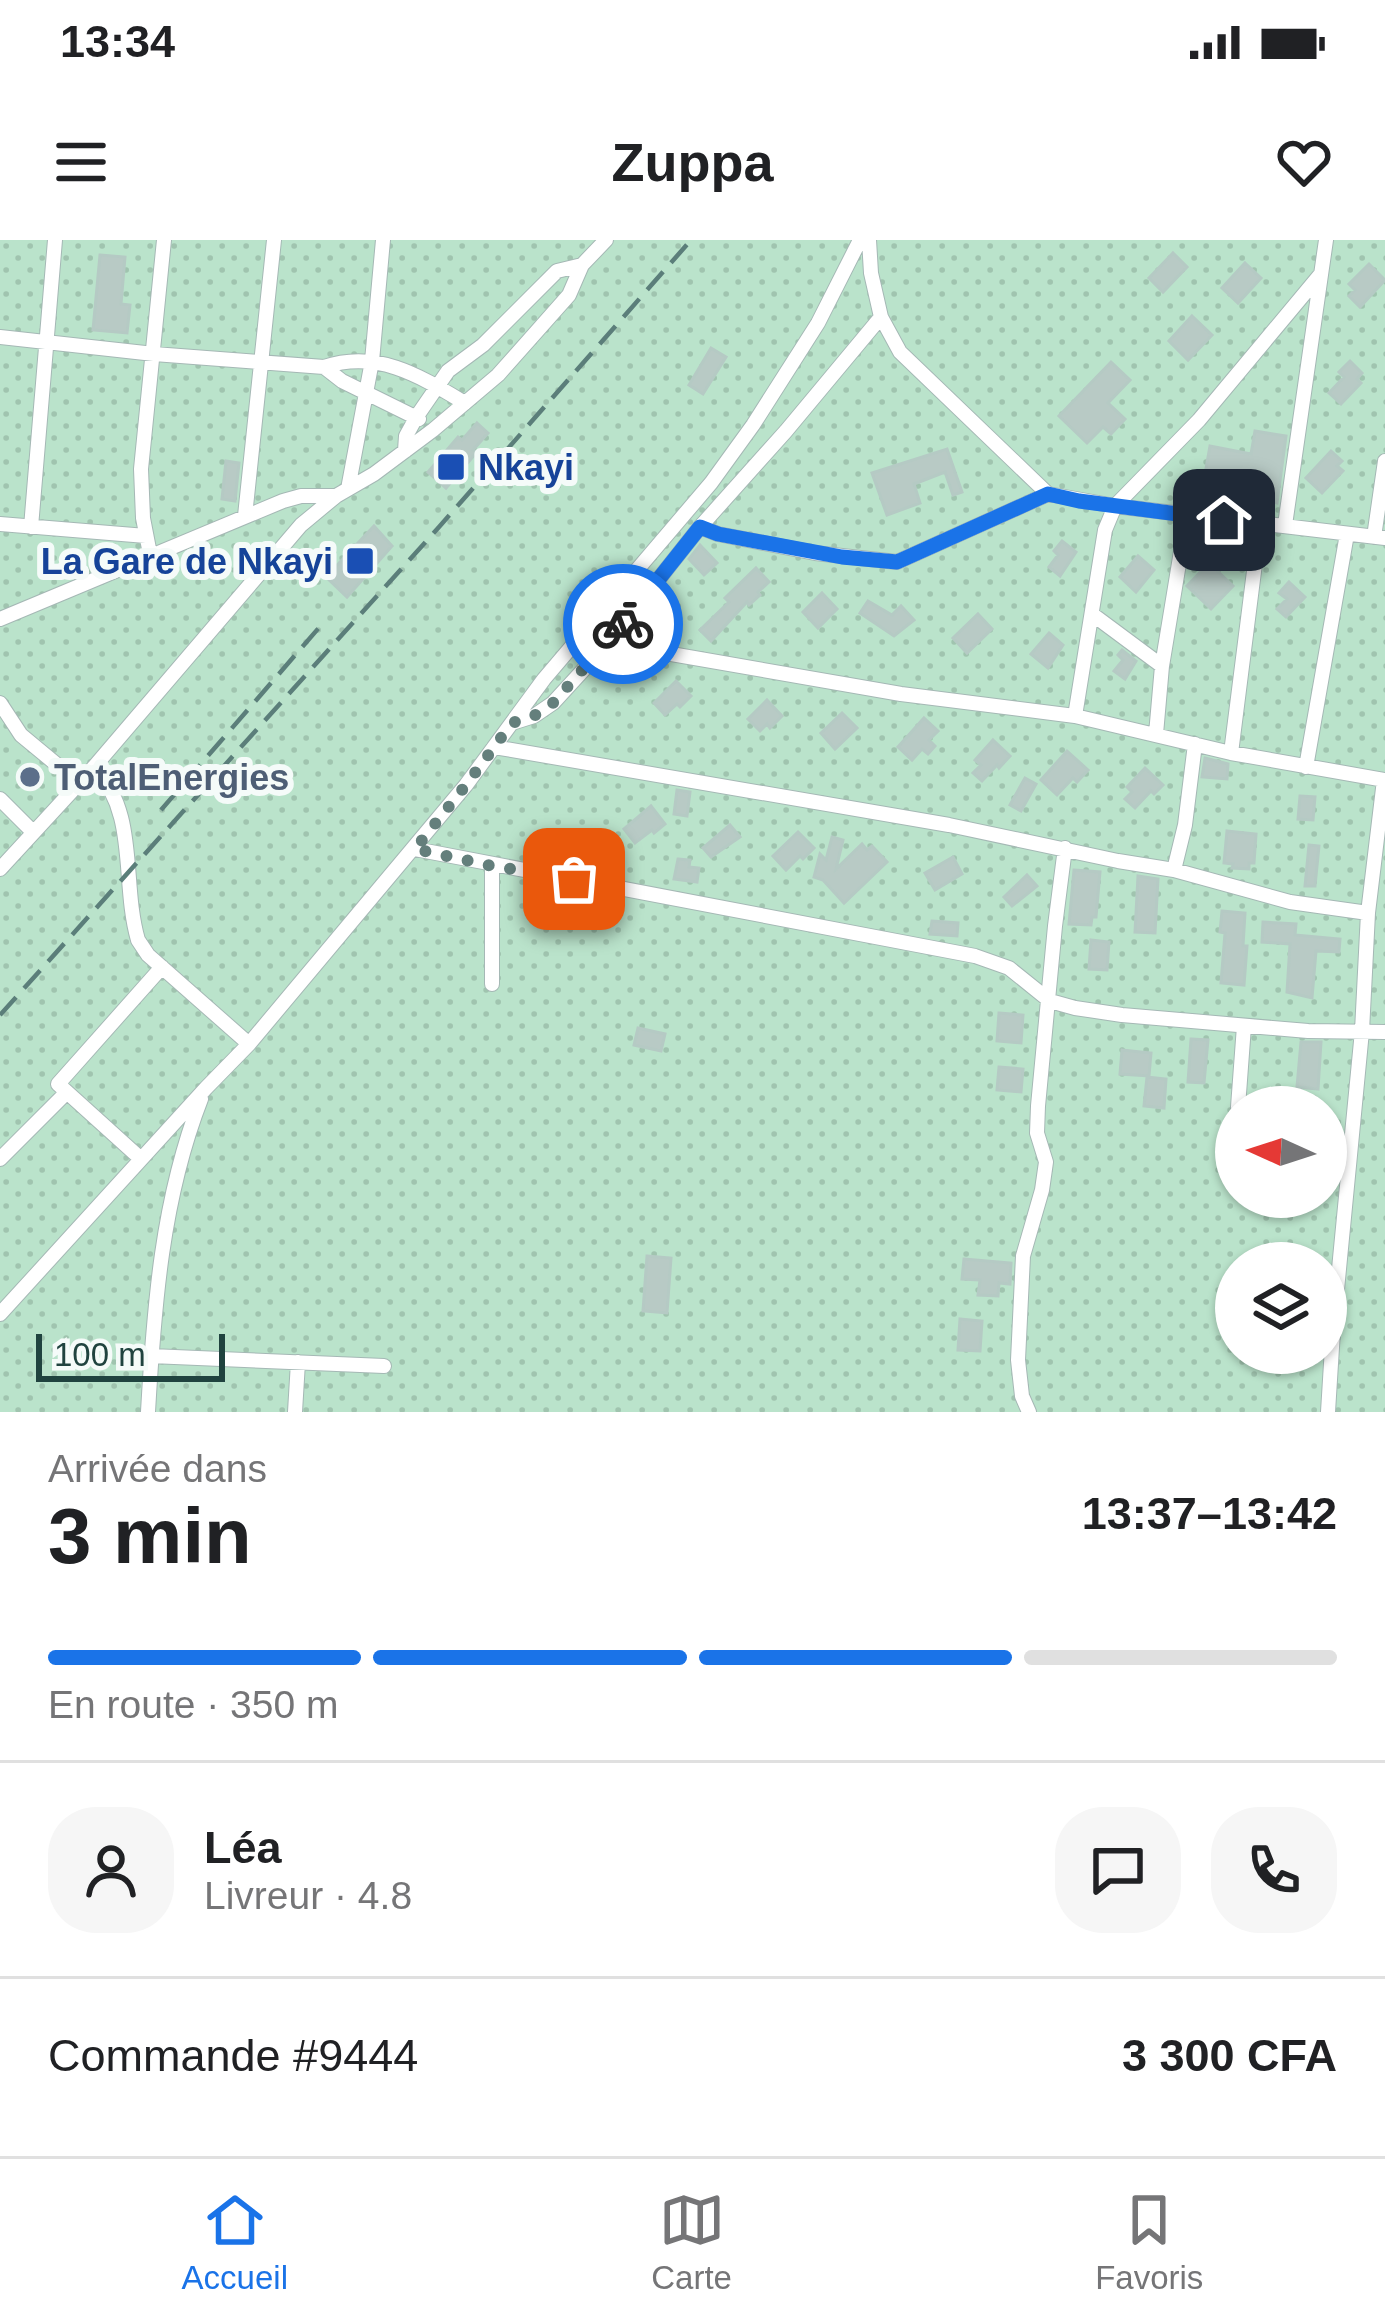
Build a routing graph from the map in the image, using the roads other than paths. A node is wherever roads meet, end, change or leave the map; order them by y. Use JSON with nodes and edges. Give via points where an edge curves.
{"nodes":[{"id":1,"x":56,"y":240,"type":"edge"},
{"id":2,"x":164,"y":240,"type":"edge"},
{"id":3,"x":274,"y":240,"type":"edge"},
{"id":4,"x":383,"y":240,"type":"edge"},
{"id":5,"x":606,"y":240,"type":"edge"},
{"id":6,"x":864,"y":240,"type":"edge"},
{"id":7,"x":1325,"y":240,"type":"edge"},
{"id":8,"x":582,"y":265,"type":"junction"},
{"id":9,"x":1320,"y":275,"type":"junction"},
{"id":10,"x":880,"y":317,"type":"junction"},
{"id":11,"x":0,"y":337,"type":"edge"},
{"id":12,"x":46,"y":342,"type":"junction"},
{"id":13,"x":154,"y":354,"type":"junction"},
{"id":14,"x":372,"y":361,"type":"junction"},
{"id":15,"x":262,"y":362,"type":"junction"},
{"id":16,"x":324,"y":367,"type":"junction"},
{"id":17,"x":436,"y":386,"type":"junction"},
{"id":18,"x":366,"y":392,"type":"junction"},
{"id":19,"x":465,"y":404,"type":"junction"},
{"id":20,"x":417,"y":416,"type":"junction"},
{"id":21,"x":433,"y":430,"type":"junction"},
{"id":22,"x":406,"y":451,"type":"junction"},
{"id":23,"x":1385,"y":461,"type":"edge"},
{"id":24,"x":342,"y":493,"type":"junction"},
{"id":25,"x":1048,"y":494,"type":"junction"},
{"id":26,"x":1115,"y":506,"type":"junction"},
{"id":27,"x":1187,"y":515,"type":"junction"},
{"id":28,"x":245,"y":516,"type":"junction"},
{"id":29,"x":0,"y":524,"type":"edge"},
{"id":30,"x":1260,"y":524,"type":"junction"},
{"id":31,"x":1286,"y":525,"type":"junction"},
{"id":32,"x":31,"y":527,"type":"junction"},
{"id":33,"x":700,"y":527,"type":"junction"},
{"id":34,"x":1346,"y":534,"type":"junction"},
{"id":35,"x":146,"y":536,"type":"junction"},
{"id":36,"x":1380,"y":538,"type":"edge"},
{"id":37,"x":150,"y":554,"type":"junction"},
{"id":38,"x":1092,"y":614,"type":"junction"},
{"id":39,"x":0,"y":619,"type":"edge"},
{"id":40,"x":608,"y":643,"type":"junction"},
{"id":41,"x":1162,"y":666,"type":"junction"},
{"id":42,"x":0,"y":703,"type":"edge"},
{"id":43,"x":1075,"y":716,"type":"junction"},
{"id":44,"x":512,"y":723,"type":"junction"},
{"id":45,"x":1156,"y":734,"type":"junction"},
{"id":46,"x":1195,"y":744,"type":"junction"},
{"id":47,"x":494,"y":747,"type":"junction"},
{"id":48,"x":1231,"y":753,"type":"junction"},
{"id":49,"x":1306,"y":766,"type":"junction"},
{"id":50,"x":94,"y":767,"type":"junction"},
{"id":51,"x":1384,"y":780,"type":"edge"},
{"id":52,"x":79,"y":783,"type":"junction"},
{"id":53,"x":0,"y":800,"type":"edge"},
{"id":54,"x":33,"y":832,"type":"junction"},
{"id":55,"x":1066,"y":848,"type":"junction"},
{"id":56,"x":415,"y":849,"type":"junction"},
{"id":57,"x":492,"y":866,"type":"junction"},
{"id":58,"x":0,"y":869,"type":"edge"},
{"id":59,"x":1174,"y":870,"type":"junction"},
{"id":60,"x":1368,"y":913,"type":"junction"},
{"id":61,"x":162,"y":968,"type":"junction"},
{"id":62,"x":492,"y":984,"type":"dead end"},
{"id":63,"x":1050,"y":1001,"type":"junction"},
{"id":64,"x":1244,"y":1026,"type":"junction"},
{"id":65,"x":1362,"y":1031,"type":"junction"},
{"id":66,"x":1385,"y":1032,"type":"edge"},
{"id":67,"x":249,"y":1044,"type":"junction"},
{"id":68,"x":1240,"y":1086,"type":"edge"},
{"id":69,"x":206,"y":1088,"type":"junction"},
{"id":70,"x":66,"y":1093,"type":"junction"},
{"id":71,"x":0,"y":1159,"type":"edge"},
{"id":72,"x":141,"y":1159,"type":"junction"},
{"id":73,"x":0,"y":1315,"type":"edge"},
{"id":74,"x":151,"y":1356,"type":"junction"},
{"id":75,"x":298,"y":1362,"type":"junction"},
{"id":76,"x":384,"y":1366,"type":"dead end"},
{"id":77,"x":148,"y":1412,"type":"edge"},
{"id":78,"x":296,"y":1412,"type":"edge"},
{"id":79,"x":1029,"y":1412,"type":"edge"},
{"id":80,"x":1328,"y":1412,"type":"edge"}],
"edges":[{"from":1,"to":12,"type":"street"},
{"from":2,"to":13,"type":"street"},
{"from":3,"to":15,"type":"street"},
{"from":4,"to":14,"type":"street"},
{"from":5,"to":8,"type":"street"},
{"from":6,"to":10,"type":"street"},
{"from":6,"to":44,"type":"street","via":[[711,483]]},
{"from":7,"to":9,"type":"street"},
{"from":8,"to":17,"type":"street","via":[[556,271]]},
{"from":8,"to":19,"type":"street","via":[[569,295]]},
{"from":9,"to":26,"type":"street"},
{"from":9,"to":31,"type":"street"},
{"from":10,"to":25,"type":"street","via":[[900,352]]},
{"from":10,"to":33,"type":"street"},
{"from":11,"to":12,"type":"street"},
{"from":12,"to":13,"type":"street"},
{"from":12,"to":32,"type":"street"},
{"from":13,"to":15,"type":"street"},
{"from":13,"to":35,"type":"street","via":[[140,492]]},
{"from":14,"to":16,"type":"street"},
{"from":14,"to":17,"type":"street"},
{"from":14,"to":18,"type":"street"},
{"from":15,"to":16,"type":"street"},
{"from":15,"to":28,"type":"street"},
{"from":16,"to":18,"type":"street"},
{"from":17,"to":19,"type":"street"},
{"from":17,"to":20,"type":"street"},
{"from":18,"to":20,"type":"street"},
{"from":18,"to":24,"type":"street"},
{"from":19,"to":21,"type":"street"},
{"from":20,"to":21,"type":"street"},
{"from":20,"to":22,"type":"street"},
{"from":21,"to":22,"type":"street"},
{"from":22,"to":24,"type":"street"},
{"from":23,"to":36,"type":"street"},
{"from":24,"to":28,"type":"street","via":[[301,496]]},
{"from":24,"to":50,"type":"street","via":[[301,524]]},
{"from":25,"to":26,"type":"street"},
{"from":25,"to":33,"type":"street","via":[[897,562]]},
{"from":26,"to":27,"type":"street"},
{"from":26,"to":38,"type":"street"},
{"from":27,"to":30,"type":"street"},
{"from":27,"to":41,"type":"street"},
{"from":28,"to":37,"type":"street"},
{"from":29,"to":32,"type":"street"},
{"from":30,"to":31,"type":"street"},
{"from":30,"to":48,"type":"street"},
{"from":31,"to":34,"type":"street"},
{"from":32,"to":35,"type":"street"},
{"from":33,"to":40,"type":"street"},
{"from":34,"to":36,"type":"street"},
{"from":34,"to":49,"type":"street"},
{"from":35,"to":37,"type":"street"},
{"from":37,"to":39,"type":"street"},
{"from":38,"to":41,"type":"street"},
{"from":38,"to":43,"type":"street"},
{"from":40,"to":43,"type":"street"},
{"from":40,"to":44,"type":"street","via":[[553,703]]},
{"from":41,"to":45,"type":"street"},
{"from":42,"to":52,"type":"street","via":[[21,735]]},
{"from":43,"to":45,"type":"street"},
{"from":44,"to":47,"type":"street"},
{"from":45,"to":46,"type":"street"},
{"from":46,"to":48,"type":"street"},
{"from":46,"to":59,"type":"street"},
{"from":47,"to":55,"type":"street"},
{"from":47,"to":56,"type":"street"},
{"from":48,"to":49,"type":"street"},
{"from":49,"to":51,"type":"street"},
{"from":50,"to":52,"type":"street"},
{"from":50,"to":61,"type":"street","via":[[119,803],[138,940]]},
{"from":51,"to":60,"type":"street"},
{"from":52,"to":54,"type":"street"},
{"from":53,"to":54,"type":"street"},
{"from":54,"to":58,"type":"street"},
{"from":55,"to":59,"type":"street"},
{"from":55,"to":63,"type":"street"},
{"from":56,"to":57,"type":"street"},
{"from":56,"to":67,"type":"street"},
{"from":57,"to":62,"type":"street"},
{"from":57,"to":63,"type":"street","via":[[975,956],[1009,968]]},
{"from":59,"to":60,"type":"street","via":[[1290,902]]},
{"from":60,"to":65,"type":"street"},
{"from":61,"to":67,"type":"street"},
{"from":61,"to":70,"type":"street","via":[[58,1082]]},
{"from":63,"to":64,"type":"street"},
{"from":63,"to":79,"type":"street","via":[[1037,1132],[1046,1162],[1023,1256],[1018,1360]]},
{"from":64,"to":65,"type":"street"},
{"from":64,"to":68,"type":"street"},
{"from":65,"to":66,"type":"street"},
{"from":65,"to":80,"type":"street"},
{"from":67,"to":69,"type":"street"},
{"from":69,"to":72,"type":"street"},
{"from":69,"to":74,"type":"street","via":[[173,1186]]},
{"from":70,"to":71,"type":"street"},
{"from":70,"to":72,"type":"street"},
{"from":72,"to":73,"type":"street"},
{"from":74,"to":75,"type":"street"},
{"from":74,"to":77,"type":"street"},
{"from":75,"to":76,"type":"street"},
{"from":75,"to":78,"type":"street"}]}
